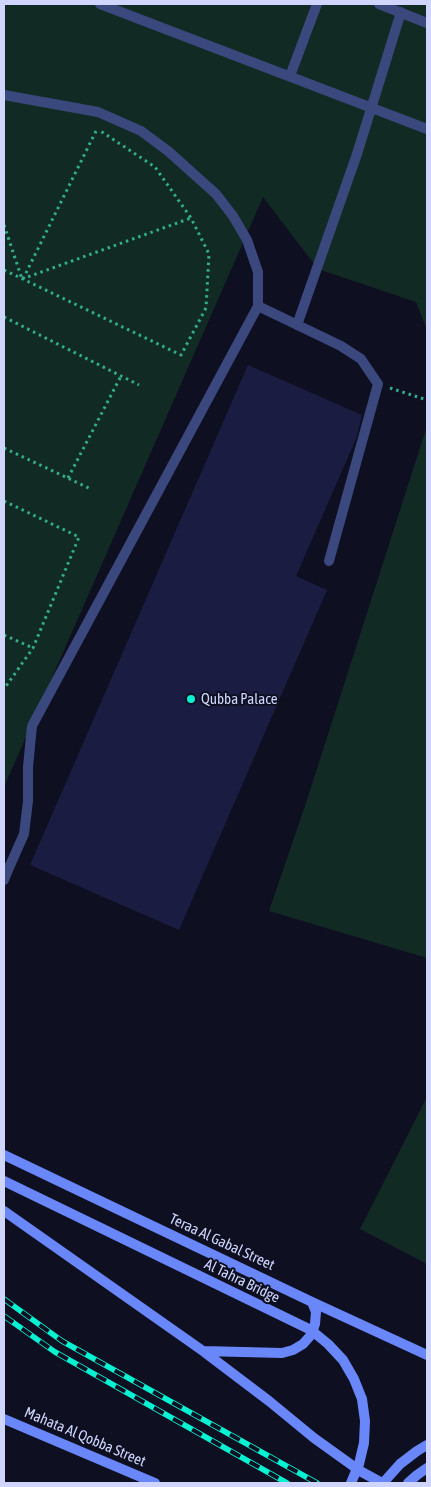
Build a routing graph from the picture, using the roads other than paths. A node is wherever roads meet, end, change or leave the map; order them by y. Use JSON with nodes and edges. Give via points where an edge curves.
{"nodes":[{"id":1,"x":100,"y":4,"type":"edge"},
{"id":2,"x":317,"y":4,"type":"edge"},
{"id":3,"x":379,"y":4,"type":"edge"},
{"id":4,"x":401,"y":12,"type":"junction"},
{"id":5,"x":427,"y":23,"type":"edge"},
{"id":6,"x":290,"y":76,"type":"junction"},
{"id":7,"x":4,"y":95,"type":"edge"},
{"id":8,"x":372,"y":108,"type":"junction"},
{"id":9,"x":427,"y":129,"type":"edge"},
{"id":10,"x":258,"y":306,"type":"junction"},
{"id":11,"x":297,"y":325,"type":"junction"},
{"id":12,"x":329,"y":561,"type":"dead end"},
{"id":13,"x":6,"y":869,"type":"edge"},
{"id":14,"x":4,"y":880,"type":"edge"},
{"id":15,"x":4,"y":1155,"type":"edge"},
{"id":16,"x":4,"y":1181,"type":"edge"},
{"id":17,"x":4,"y":1211,"type":"edge"},
{"id":18,"x":312,"y":1302,"type":"junction"},
{"id":19,"x":203,"y":1351,"type":"junction"},
{"id":20,"x":427,"y":1355,"type":"edge"},
{"id":21,"x":4,"y":1419,"type":"edge"},
{"id":22,"x":427,"y":1445,"type":"edge"},
{"id":23,"x":427,"y":1468,"type":"edge"},
{"id":24,"x":154,"y":1483,"type":"edge"},
{"id":25,"x":350,"y":1483,"type":"edge"},
{"id":26,"x":382,"y":1483,"type":"edge"},
{"id":27,"x":408,"y":1483,"type":"edge"}],
"edges":[{"from":1,"to":6,"type":"lane"},
{"from":2,"to":6,"type":"lane"},
{"from":3,"to":4,"type":"lane"},
{"from":4,"to":5,"type":"lane"},
{"from":4,"to":8,"type":"lane"},
{"from":6,"to":8,"type":"lane"},
{"from":7,"to":10,"type":"lane","via":[[98,112],[140,131],[168,151],[216,194],[248,240],[258,272]]},
{"from":8,"to":9,"type":"lane"},
{"from":8,"to":11,"type":"lane"},
{"from":10,"to":11,"type":"lane"},
{"from":10,"to":13,"type":"lane","via":[[32,726],[24,834]]},
{"from":11,"to":12,"type":"lane","via":[[361,359],[378,384]]},
{"from":13,"to":14,"type":"lane"},
{"from":15,"to":18,"type":"main road","name":"Teraa Al Gabal Street"},
{"from":16,"to":25,"type":"main road","name":"Al Tahra Bridge","bridge":true,"via":[[311,1330],[328,1344],[343,1360],[362,1399],[364,1443]]},
{"from":17,"to":19,"type":"main road"},
{"from":18,"to":19,"type":"main road","via":[[316,1312],[311,1335],[294,1350],[282,1353]]},
{"from":18,"to":20,"type":"main road","name":"Teraa Al Gabal Street"},
{"from":19,"to":26,"type":"main road","via":[[314,1438]]},
{"from":21,"to":24,"type":"main road","name":"Mahata Al Qobba Street"},
{"from":22,"to":26,"type":"main road","via":[[400,1464]]},
{"from":23,"to":27,"type":"main road"}]}
